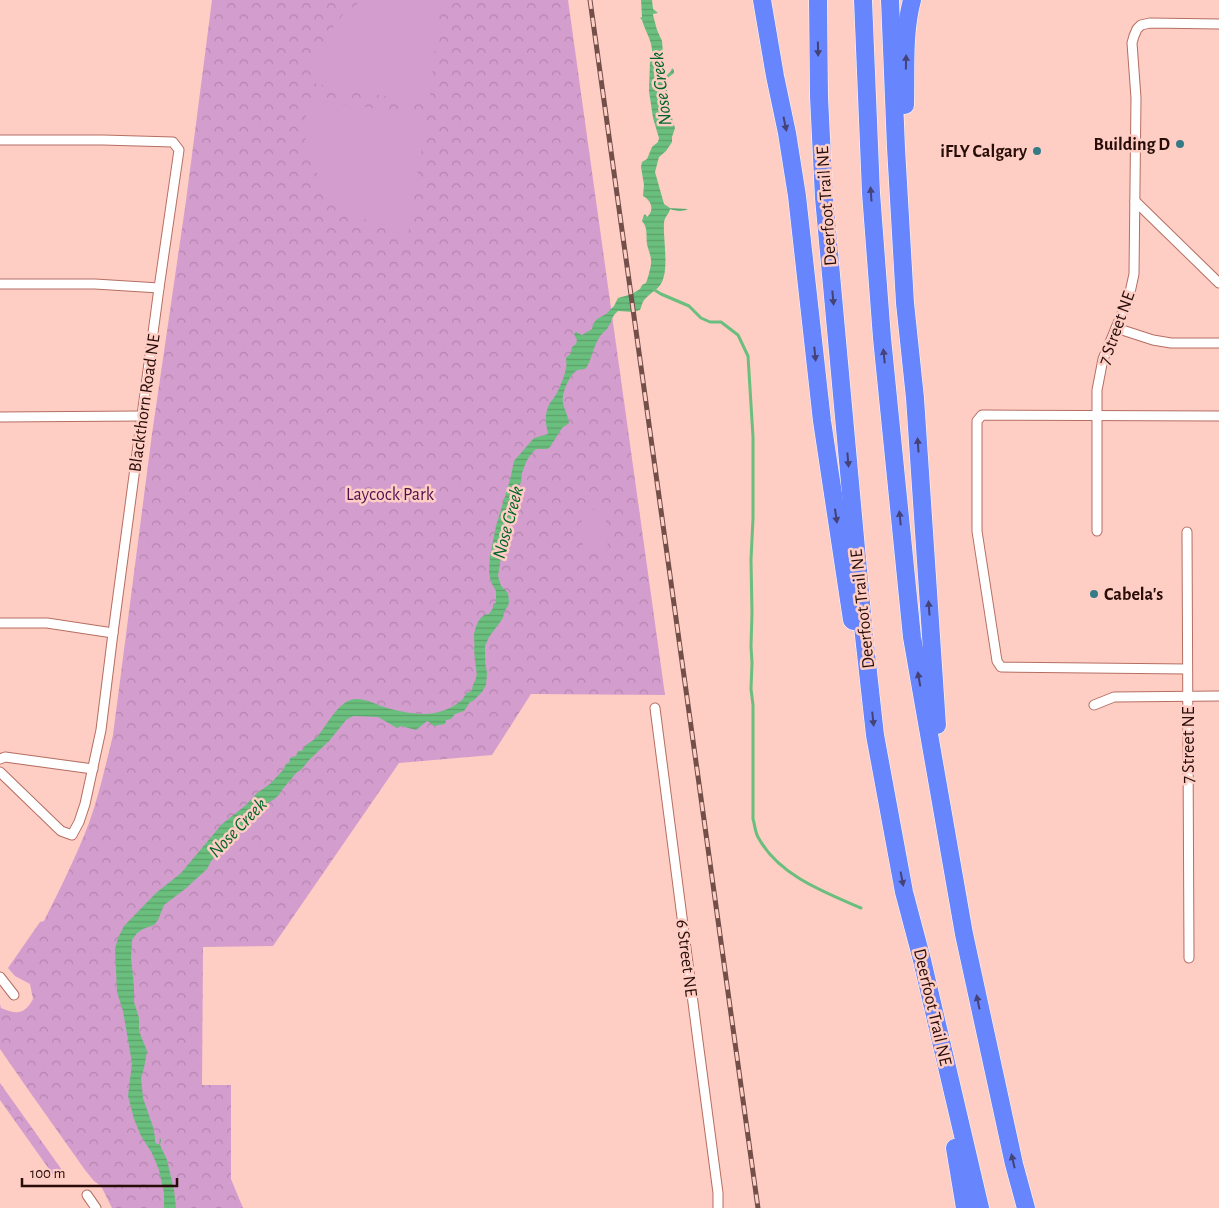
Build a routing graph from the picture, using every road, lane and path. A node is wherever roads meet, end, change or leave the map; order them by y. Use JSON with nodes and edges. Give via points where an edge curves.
{"nodes":[{"id":1,"x":751,"y":0,"type":"edge"},
{"id":2,"x":762,"y":0,"type":"edge"},
{"id":3,"x":818,"y":0,"type":"edge"},
{"id":4,"x":863,"y":0,"type":"edge"},
{"id":5,"x":890,"y":0,"type":"edge"},
{"id":6,"x":912,"y":0,"type":"edge"},
{"id":7,"x":1219,"y":24,"type":"edge"},
{"id":8,"x":775,"y":76,"type":"junction"},
{"id":9,"x":0,"y":140,"type":"edge"},
{"id":10,"x":1135,"y":201,"type":"junction"},
{"id":11,"x":1219,"y":283,"type":"edge"},
{"id":12,"x":0,"y":284,"type":"edge"},
{"id":13,"x":159,"y":288,"type":"junction"},
{"id":14,"x":905,"y":303,"type":"junction"},
{"id":15,"x":1116,"y":328,"type":"junction"},
{"id":16,"x":1219,"y":343,"type":"edge"},
{"id":17,"x":142,"y":416,"type":"junction"},
{"id":18,"x":1219,"y":416,"type":"edge"},
{"id":19,"x":0,"y":417,"type":"edge"},
{"id":20,"x":1098,"y":417,"type":"junction"},
{"id":21,"x":1097,"y":532,"type":"dead end"},
{"id":22,"x":1187,"y":532,"type":"dead end"},
{"id":23,"x":0,"y":623,"type":"edge"},
{"id":24,"x":113,"y":633,"type":"junction"},
{"id":25,"x":864,"y":636,"type":"junction"},
{"id":26,"x":1187,"y":669,"type":"junction"},
{"id":27,"x":1188,"y":696,"type":"junction"},
{"id":28,"x":1219,"y":696,"type":"edge"},
{"id":29,"x":1094,"y":705,"type":"dead end"},
{"id":30,"x":655,"y":708,"type":"dead end"},
{"id":31,"x":0,"y":759,"type":"edge"},
{"id":32,"x":93,"y":769,"type":"junction"},
{"id":33,"x":0,"y":772,"type":"edge"},
{"id":34,"x":964,"y":934,"type":"junction"},
{"id":35,"x":1189,"y":958,"type":"dead end"},
{"id":36,"x":922,"y":960,"type":"junction"},
{"id":37,"x":0,"y":977,"type":"edge"},
{"id":38,"x":14,"y":995,"type":"dead end"},
{"id":39,"x":88,"y":1195,"type":"dead end"},
{"id":40,"x":96,"y":1208,"type":"edge"},
{"id":41,"x":718,"y":1208,"type":"edge"},
{"id":42,"x":965,"y":1208,"type":"edge"},
{"id":43,"x":980,"y":1208,"type":"edge"},
{"id":44,"x":1026,"y":1208,"type":"edge"}],
"edges":[{"from":1,"to":8,"type":"highway"},
{"from":2,"to":8,"type":"highway"},
{"from":3,"to":25,"type":"highway","name":"Deerfoot Trail NE","one_way":true,"via":[[824,198]]},
{"from":34,"to":4,"type":"highway","one_way":true,"via":[[912,638],[870,193]]},
{"from":5,"to":14,"type":"highway"},
{"from":14,"to":6,"type":"highway","one_way":true,"via":[[908,233],[906,53]]},
{"from":7,"to":10,"type":"street","name":"7 Street NE","via":[[1150,23],[1137,29],[1132,51],[1136,98]]},
{"from":8,"to":25,"type":"highway","one_way":true,"via":[[797,196],[822,421],[852,620]]},
{"from":9,"to":13,"type":"street","name":"Blackthorn Road NE","via":[[174,142],[180,150]]},
{"from":10,"to":11,"type":"street"},
{"from":10,"to":15,"type":"street","name":"7 Street NE","via":[[1132,287]]},
{"from":12,"to":13,"type":"street"},
{"from":13,"to":17,"type":"street","name":"Blackthorn Road NE"},
{"from":34,"to":14,"type":"highway","one_way":true,"via":[[966,909],[938,735],[915,398]]},
{"from":15,"to":16,"type":"street","via":[[1171,343]]},
{"from":15,"to":20,"type":"street","name":"7 Street NE","via":[[1099,375]]},
{"from":17,"to":19,"type":"street"},
{"from":17,"to":24,"type":"street","name":"Blackthorn Road NE"},
{"from":18,"to":20,"type":"street"},
{"from":20,"to":21,"type":"street","name":"7 Street NE"},
{"from":20,"to":26,"type":"street","via":[[982,415],[977,421],[977,531],[997,661],[1001,667]]},
{"from":22,"to":26,"type":"street","name":"7 Street NE"},
{"from":23,"to":24,"type":"street","via":[[47,623]]},
{"from":24,"to":32,"type":"street","name":"Blackthorn Road NE"},
{"from":25,"to":36,"type":"highway","name":"Deerfoot Trail NE","one_way":true,"via":[[875,736],[904,892]]},
{"from":26,"to":27,"type":"street","name":"7 Street NE"},
{"from":27,"to":28,"type":"street"},
{"from":27,"to":29,"type":"street","via":[[1114,697]]},
{"from":27,"to":35,"type":"street","name":"7 Street NE"},
{"from":30,"to":41,"type":"street","name":"6 Street NE"},
{"from":31,"to":32,"type":"street","via":[[5,757]]},
{"from":32,"to":33,"type":"street","name":"Blackthorn Road NE","via":[[85,804],[72,835],[61,831]]},
{"from":44,"to":34,"type":"highway","one_way":true},
{"from":36,"to":42,"type":"highway"},
{"from":36,"to":43,"type":"highway","name":"Deerfoot Trail NE"},
{"from":37,"to":38,"type":"street"},
{"from":39,"to":40,"type":"street"}]}
